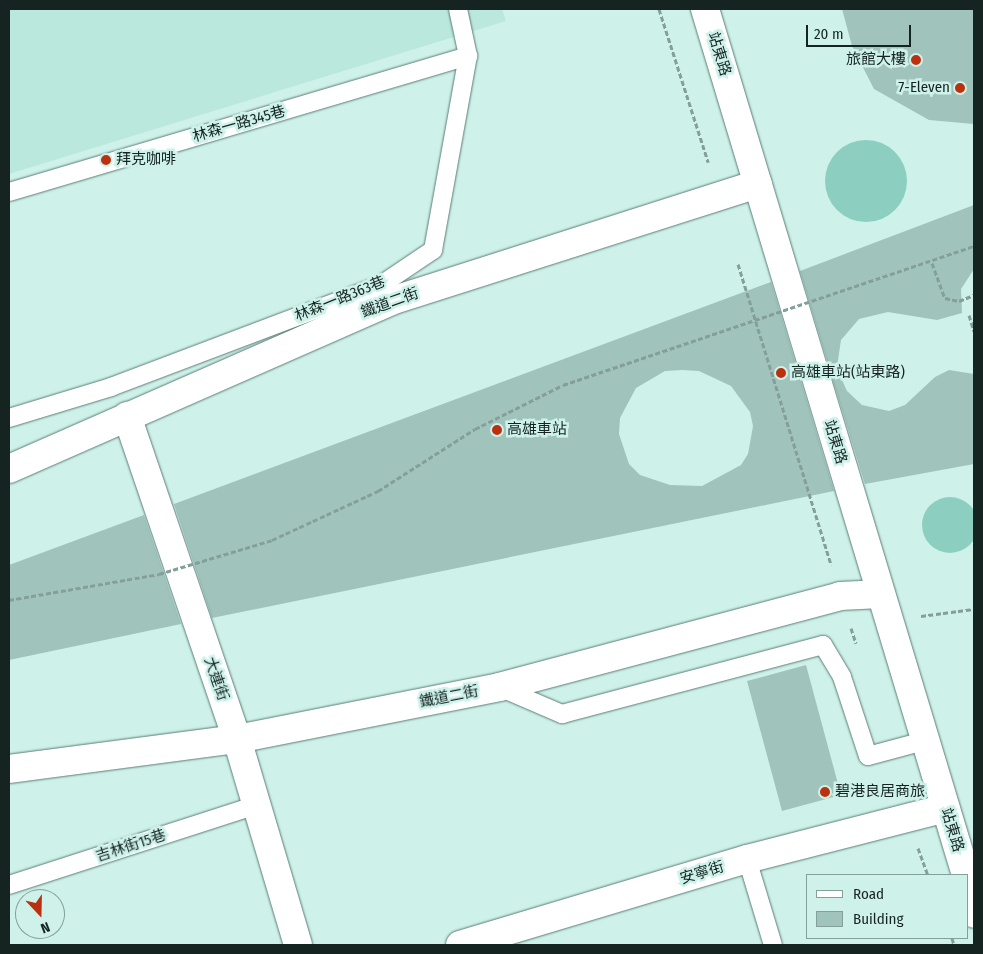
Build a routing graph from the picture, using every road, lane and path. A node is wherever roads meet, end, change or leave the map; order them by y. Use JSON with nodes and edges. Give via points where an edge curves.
{"nodes":[{"id":1,"x":458,"y":9,"type":"edge"},
{"id":2,"x":659,"y":9,"type":"edge"},
{"id":3,"x":705,"y":9,"type":"edge"},
{"id":4,"x":468,"y":56,"type":"junction"},
{"id":5,"x":708,"y":162,"type":"dead end"},
{"id":6,"x":758,"y":184,"type":"junction"},
{"id":7,"x":9,"y":192,"type":"edge"},
{"id":8,"x":974,"y":246,"type":"edge"},
{"id":9,"x":932,"y":263,"type":"junction"},
{"id":10,"x":738,"y":264,"type":"dead end"},
{"id":11,"x":974,"y":296,"type":"edge"},
{"id":12,"x":969,"y":315,"type":"dead end"},
{"id":13,"x":974,"y":331,"type":"edge"},
{"id":14,"x":127,"y":416,"type":"junction"},
{"id":15,"x":9,"y":418,"type":"edge"},
{"id":16,"x":9,"y":469,"type":"edge"},
{"id":17,"x":816,"y":517,"type":"dead end"},
{"id":18,"x":881,"y":594,"type":"junction"},
{"id":19,"x":9,"y":600,"type":"edge"},
{"id":20,"x":974,"y":609,"type":"edge"},
{"id":21,"x":936,"y":612,"type":"dead end"},
{"id":22,"x":499,"y":687,"type":"junction"},
{"id":23,"x":237,"y":739,"type":"junction"},
{"id":24,"x":924,"y":740,"type":"junction"},
{"id":25,"x":9,"y":769,"type":"edge"},
{"id":26,"x":254,"y":806,"type":"junction"},
{"id":27,"x":946,"y":808,"type":"junction"},
{"id":28,"x":747,"y":859,"type":"junction"},
{"id":29,"x":965,"y":874,"type":"edge"},
{"id":30,"x":9,"y":885,"type":"edge"},
{"id":31,"x":298,"y":945,"type":"edge"},
{"id":32,"x":460,"y":945,"type":"edge"},
{"id":33,"x":773,"y":945,"type":"edge"}],
"edges":[{"from":1,"to":4,"type":"lane","name":"林森一路363巷"},
{"from":2,"to":5,"type":"path"},
{"from":3,"to":6,"type":"street","name":"站東路"},
{"from":4,"to":7,"type":"lane","name":"林森一路345巷"},
{"from":4,"to":15,"type":"lane","name":"林森一路363巷","via":[[433,250],[381,285],[111,387]]},
{"from":6,"to":14,"type":"street","name":"鐵道二街","via":[[391,301]]},
{"from":6,"to":18,"type":"street","name":"站東路"},
{"from":8,"to":9,"type":"path","bridge":true},
{"from":9,"to":11,"type":"path","bridge":true,"via":[[946,298],[959,301]]},
{"from":9,"to":19,"type":"path","bridge":true,"via":[[563,385],[483,424],[378,491],[272,540],[159,574]]},
{"from":10,"to":17,"type":"path"},
{"from":12,"to":13,"type":"path"},
{"from":14,"to":16,"type":"street","name":"鐵道二街"},
{"from":14,"to":23,"type":"street","name":"大連街"},
{"from":18,"to":22,"type":"street","name":"鐵道二街","via":[[840,596]]},
{"from":18,"to":24,"type":"street","name":"站東路"},
{"from":20,"to":21,"type":"path"},
{"from":22,"to":23,"type":"street","name":"鐵道二街"},
{"from":22,"to":24,"type":"lane","via":[[562,714],[823,645],[842,677],[868,756]]},
{"from":23,"to":25,"type":"street","name":"鐵道二街"},
{"from":23,"to":26,"type":"street","name":"大連街"},
{"from":24,"to":27,"type":"street","name":"站東路"},
{"from":26,"to":30,"type":"lane","name":"吉林街15巷"},
{"from":26,"to":31,"type":"street","name":"大連街"},
{"from":27,"to":28,"type":"street","name":"安寧街"},
{"from":27,"to":29,"type":"street","name":"站東路"},
{"from":28,"to":32,"type":"street","name":"安寧街"},
{"from":28,"to":33,"type":"lane"}]}
